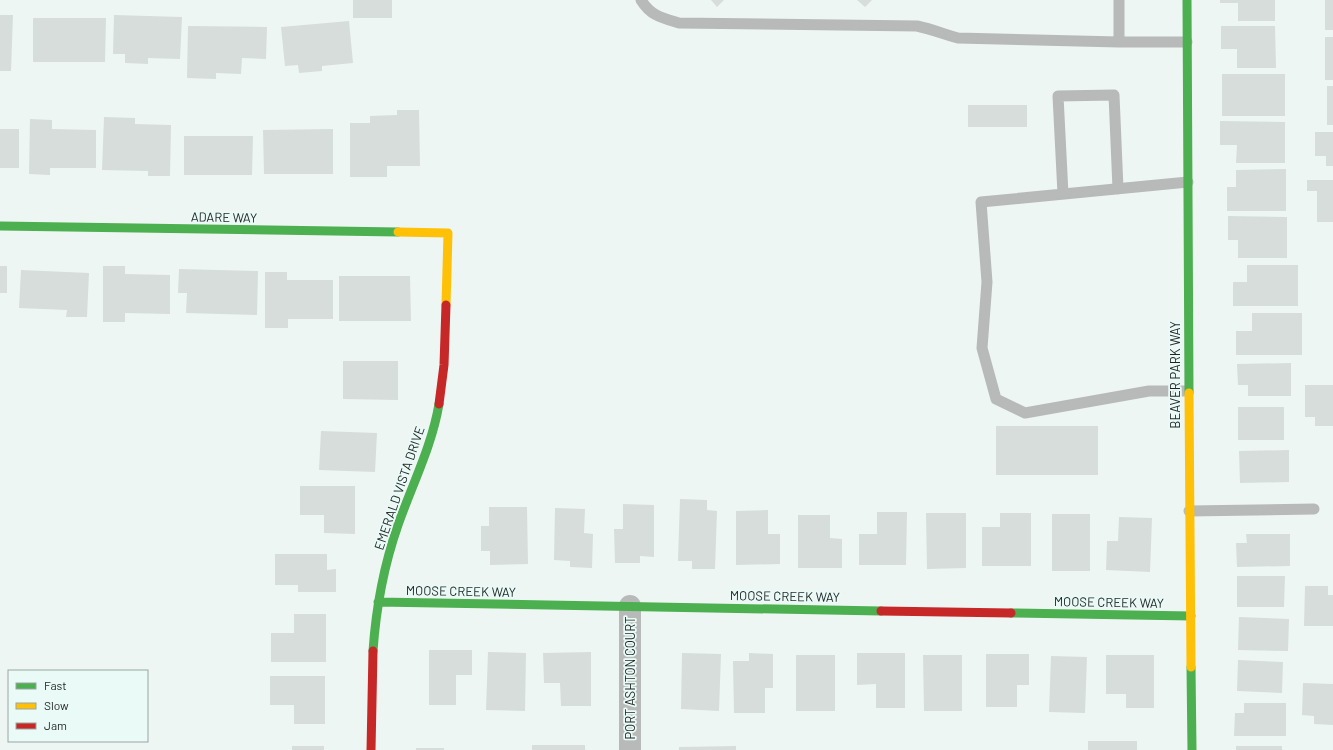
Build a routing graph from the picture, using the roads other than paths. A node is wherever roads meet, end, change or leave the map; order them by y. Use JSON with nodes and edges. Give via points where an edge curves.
{"nodes":[{"id":1,"x":641,"y":0,"type":"edge"},
{"id":2,"x":1119,"y":0,"type":"edge"},
{"id":3,"x":1187,"y":0,"type":"edge"},
{"id":4,"x":1119,"y":42,"type":"junction"},
{"id":5,"x":1187,"y":42,"type":"junction"},
{"id":6,"x":1188,"y":182,"type":"junction"},
{"id":7,"x":1118,"y":189,"type":"junction"},
{"id":8,"x":1063,"y":194,"type":"junction"},
{"id":9,"x":0,"y":226,"type":"edge"},
{"id":10,"x":448,"y":233,"type":"joint"},
{"id":11,"x":1188,"y":391,"type":"junction"},
{"id":12,"x":1314,"y":509,"type":"dead end"},
{"id":13,"x":1189,"y":511,"type":"junction"},
{"id":14,"x":378,"y":602,"type":"junction"},
{"id":15,"x":630,"y":606,"type":"junction"},
{"id":16,"x":1191,"y":616,"type":"junction"},
{"id":17,"x":371,"y":750,"type":"edge"},
{"id":18,"x":630,"y":750,"type":"edge"},
{"id":19,"x":1192,"y":750,"type":"edge"}],
"edges":[{"from":1,"to":4,"type":"lane","via":[[646,8],[660,18],[679,23],[917,26],[958,38]]},
{"from":2,"to":4,"type":"lane"},
{"from":3,"to":5,"type":"street","name":"BEAVER PARK WAY"},
{"from":4,"to":5,"type":"lane"},
{"from":5,"to":6,"type":"street","name":"BEAVER PARK WAY"},
{"from":6,"to":7,"type":"lane"},
{"from":6,"to":11,"type":"street","name":"BEAVER PARK WAY"},
{"from":7,"to":8,"type":"lane"},
{"from":7,"to":8,"type":"lane","via":[[1114,95],[1058,96]]},
{"from":8,"to":11,"type":"lane","via":[[981,202],[987,282],[982,348],[996,399],[1025,413],[1149,391]]},
{"from":9,"to":10,"type":"street","name":"ADARE WAY"},
{"from":10,"to":14,"type":"street","name":"EMERALD VISTA DRIVE","via":[[445,357],[438,409],[422,464],[392,541]]},
{"from":11,"to":13,"type":"street","name":"BEAVER PARK WAY"},
{"from":12,"to":13,"type":"lane"},
{"from":13,"to":16,"type":"street","name":"BEAVER PARK WAY"},
{"from":14,"to":15,"type":"street","name":"MOOSE CREEK WAY"},
{"from":14,"to":17,"type":"street","name":"EMERALD VISTA DRIVE","via":[[372,670]]},
{"from":15,"to":16,"type":"street","name":"MOOSE CREEK WAY"},
{"from":15,"to":18,"type":"street","name":"PORT ASHTON COURT"},
{"from":16,"to":19,"type":"street","name":"BEAVER PARK WAY"}]}
